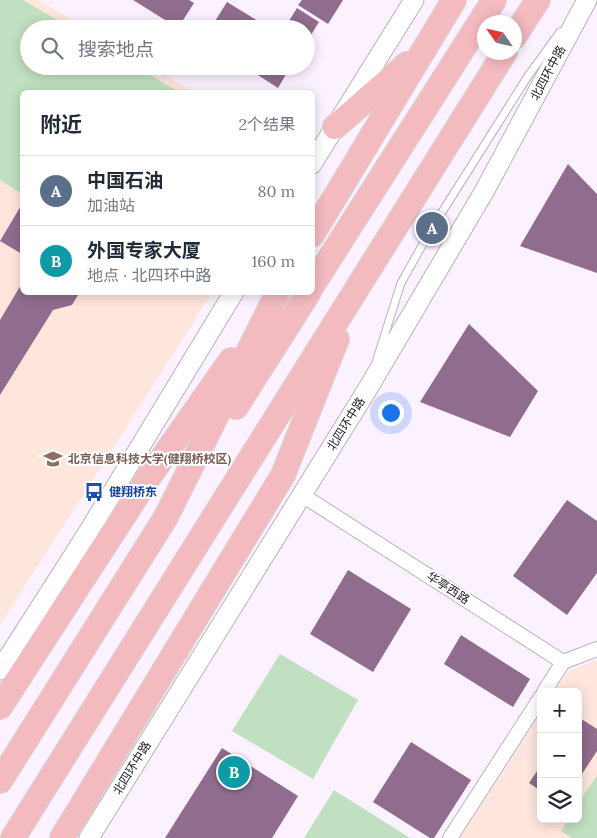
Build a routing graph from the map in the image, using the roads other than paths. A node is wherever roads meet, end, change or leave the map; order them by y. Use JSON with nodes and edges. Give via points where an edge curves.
{"nodes":[{"id":1,"x":414,"y":0,"type":"edge"},
{"id":2,"x":454,"y":0,"type":"edge"},
{"id":3,"x":494,"y":0,"type":"edge"},
{"id":4,"x":538,"y":0,"type":"edge"},
{"id":5,"x":586,"y":0,"type":"edge"},
{"id":6,"x":522,"y":25,"type":"edge"},
{"id":7,"x":424,"y":50,"type":"junction"},
{"id":8,"x":500,"y":60,"type":"edge"},
{"id":9,"x":335,"y":127,"type":"junction"},
{"id":10,"x":315,"y":159,"type":"edge"},
{"id":11,"x":315,"y":230,"type":"edge"},
{"id":12,"x":315,"y":281,"type":"edge"},
{"id":13,"x":360,"y":282,"type":"junction"},
{"id":14,"x":232,"y":295,"type":"edge"},
{"id":15,"x":276,"y":295,"type":"edge"},
{"id":16,"x":277,"y":295,"type":"edge"},
{"id":17,"x":307,"y":295,"type":"edge"},
{"id":18,"x":367,"y":390,"type":"junction"},
{"id":19,"x":302,"y":495,"type":"junction"},
{"id":20,"x":166,"y":517,"type":"junction"},
{"id":21,"x":597,"y":649,"type":"edge"},
{"id":22,"x":563,"y":662,"type":"junction"},
{"id":23,"x":0,"y":670,"type":"edge"},
{"id":24,"x":547,"y":688,"type":"edge"},
{"id":25,"x":537,"y":703,"type":"edge"},
{"id":26,"x":0,"y":707,"type":"edge"},
{"id":27,"x":0,"y":781,"type":"edge"},
{"id":28,"x":63,"y":836,"type":"edge"},
{"id":29,"x":13,"y":838,"type":"edge"},
{"id":30,"x":89,"y":838,"type":"edge"},
{"id":31,"x":450,"y":838,"type":"edge"}],
"edges":[{"from":1,"to":9,"type":"street"},
{"from":2,"to":7,"type":"highway"},
{"from":3,"to":12,"type":"highway"},
{"from":4,"to":6,"type":"highway"},
{"from":5,"to":18,"type":"street","name":"北四环中路","via":[[486,190]]},
{"from":5,"to":18,"type":"lane","via":[[528,76],[400,283]]},
{"from":7,"to":9,"type":"highway"},
{"from":7,"to":11,"type":"highway"},
{"from":8,"to":13,"type":"highway"},
{"from":9,"to":10,"type":"street"},
{"from":13,"to":28,"type":"highway","via":[[283,475]]},
{"from":13,"to":29,"type":"highway"},
{"from":14,"to":23,"type":"street"},
{"from":15,"to":26,"type":"highway","via":[[149,477]]},
{"from":16,"to":20,"type":"highway"},
{"from":17,"to":20,"type":"highway"},
{"from":18,"to":19,"type":"street","name":"北四环中路"},
{"from":19,"to":22,"type":"street","name":"华亭西路"},
{"from":19,"to":30,"type":"street","name":"北四环中路"},
{"from":20,"to":27,"type":"highway"},
{"from":21,"to":22,"type":"street"},
{"from":22,"to":24,"type":"street"},
{"from":25,"to":31,"type":"street"}]}
